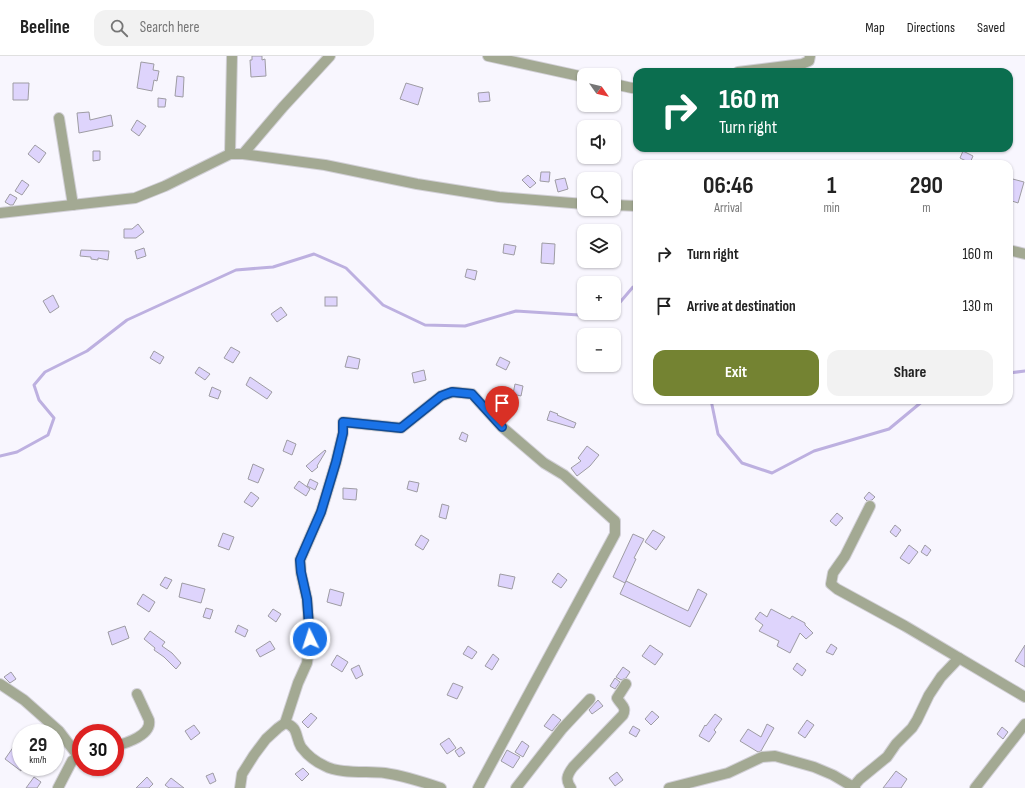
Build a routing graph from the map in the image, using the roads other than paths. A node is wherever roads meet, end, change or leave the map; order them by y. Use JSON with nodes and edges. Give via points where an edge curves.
{"nodes":[{"id":1,"x":232,"y":56,"type":"edge"},
{"id":2,"x":330,"y":56,"type":"edge"},
{"id":3,"x":488,"y":56,"type":"edge"},
{"id":4,"x":810,"y":56,"type":"edge"},
{"id":5,"x":770,"y":68,"type":"edge"},
{"id":6,"x":577,"y":75,"type":"edge"},
{"id":7,"x":621,"y":86,"type":"edge"},
{"id":8,"x":633,"y":88,"type":"edge"},
{"id":9,"x":59,"y":118,"type":"dead end"},
{"id":10,"x":230,"y":154,"type":"junction"},
{"id":11,"x":243,"y":154,"type":"junction"},
{"id":12,"x":577,"y":203,"type":"edge"},
{"id":13,"x":73,"y":205,"type":"junction"},
{"id":14,"x":621,"y":205,"type":"edge"},
{"id":15,"x":633,"y":206,"type":"edge"},
{"id":16,"x":0,"y":213,"type":"edge"},
{"id":17,"x":1013,"y":251,"type":"edge"},
{"id":18,"x":1025,"y":254,"type":"edge"},
{"id":19,"x":870,"y":506,"type":"dead end"},
{"id":20,"x":959,"y":658,"type":"junction"},
{"id":21,"x":0,"y":684,"type":"edge"},
{"id":22,"x":626,"y":684,"type":"dead end"},
{"id":23,"x":137,"y":694,"type":"dead end"},
{"id":24,"x":1025,"y":697,"type":"edge"},
{"id":25,"x":590,"y":699,"type":"dead end"},
{"id":26,"x":285,"y":723,"type":"junction"},
{"id":27,"x":1025,"y":724,"type":"edge"},
{"id":28,"x":124,"y":744,"type":"edge"},
{"id":29,"x":72,"y":746,"type":"edge"},
{"id":30,"x":72,"y":761,"type":"edge"},
{"id":31,"x":58,"y":788,"type":"edge"},
{"id":32,"x":240,"y":788,"type":"edge"},
{"id":33,"x":441,"y":788,"type":"edge"},
{"id":34,"x":478,"y":788,"type":"edge"},
{"id":35,"x":516,"y":788,"type":"edge"},
{"id":36,"x":571,"y":788,"type":"edge"},
{"id":37,"x":670,"y":788,"type":"edge"},
{"id":38,"x":854,"y":788,"type":"edge"},
{"id":39,"x":975,"y":788,"type":"edge"}],
"edges":[{"from":1,"to":10,"type":"street"},
{"from":2,"to":11,"type":"street"},
{"from":3,"to":6,"type":"street"},
{"from":4,"to":5,"type":"street","via":[[809,61],[802,64]]},
{"from":7,"to":8,"type":"street"},
{"from":9,"to":13,"type":"street"},
{"from":10,"to":11,"type":"street"},
{"from":10,"to":13,"type":"street","via":[[135,198]]},
{"from":11,"to":12,"type":"street","via":[[499,197]]},
{"from":13,"to":16,"type":"street"},
{"from":14,"to":15,"type":"street"},
{"from":17,"to":18,"type":"street"},
{"from":19,"to":20,"type":"street","via":[[845,556],[833,573],[830,584]]},
{"from":20,"to":24,"type":"street"},
{"from":20,"to":38,"type":"street","via":[[941,677],[912,728],[887,757],[860,778]]},
{"from":21,"to":29,"type":"street","via":[[24,700]]},
{"from":22,"to":36,"type":"street","via":[[618,698],[624,706],[623,715],[567,774],[567,782]]},
{"from":23,"to":28,"type":"street","via":[[150,724],[148,729]]},
{"from":25,"to":35,"type":"street","via":[[562,728]]},
{"from":26,"to":32,"type":"street","via":[[266,739],[254,754],[242,774]]},
{"from":26,"to":33,"type":"street","via":[[291,725],[301,746],[312,758],[326,767],[401,775]]},
{"from":26,"to":34,"type":"street","via":[[307,663],[310,639],[307,599],[300,560],[321,512],[336,462],[343,422],[401,428],[441,396],[452,392],[472,394],[502,427],[544,463],[564,475],[615,521],[615,534]]},
{"from":27,"to":39,"type":"street"},
{"from":30,"to":31,"type":"street"},
{"from":37,"to":38,"type":"street","via":[[728,773],[762,757],[775,756],[814,767]]}]}
